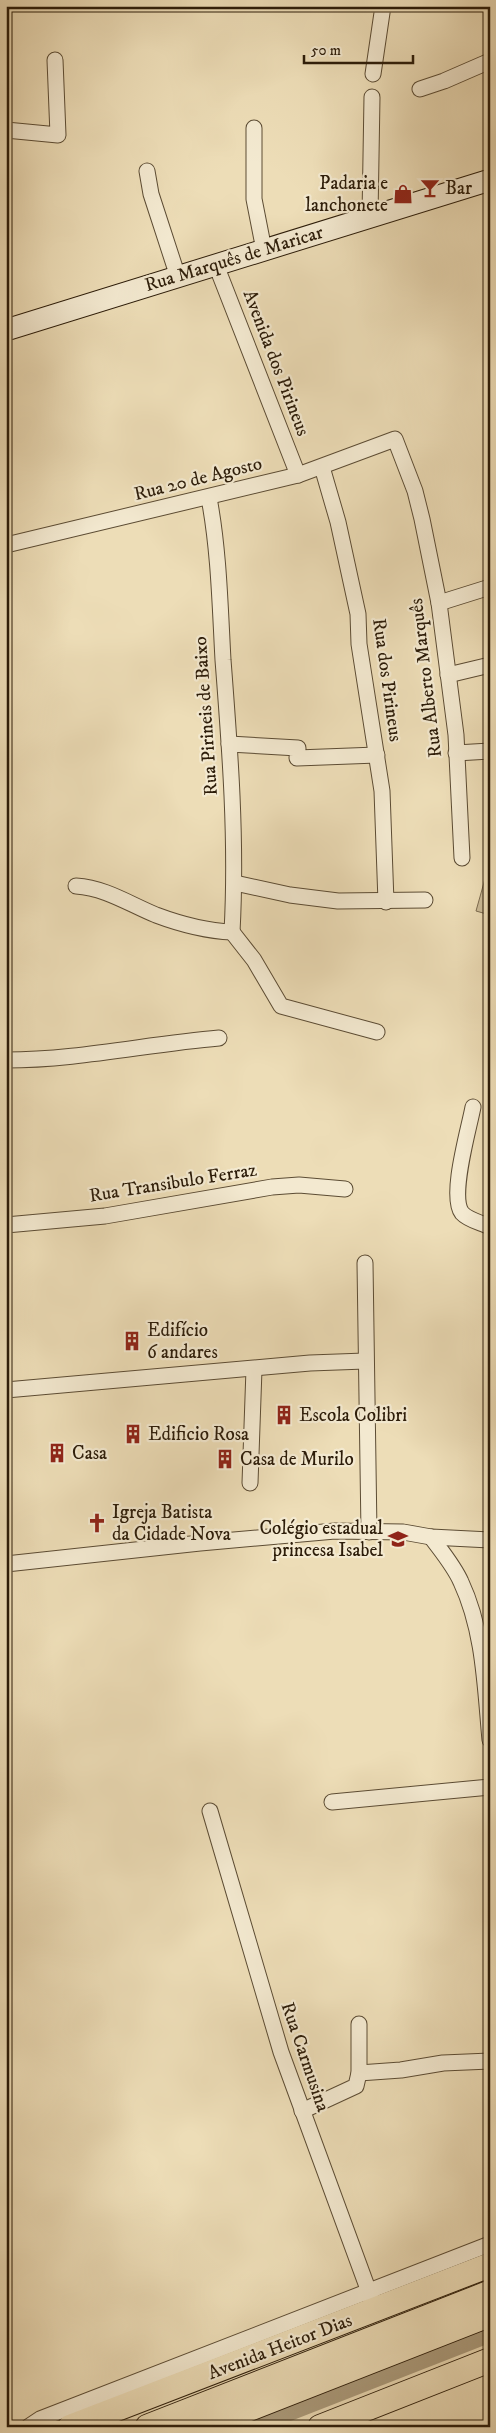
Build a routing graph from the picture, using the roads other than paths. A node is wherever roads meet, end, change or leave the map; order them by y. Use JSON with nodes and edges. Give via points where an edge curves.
{"nodes":[{"id":1,"x":383,"y":6,"type":"edge"},
{"id":2,"x":55,"y":60,"type":"dead end"},
{"id":3,"x":490,"y":61,"type":"edge"},
{"id":4,"x":374,"y":74,"type":"dead end"},
{"id":5,"x":420,"y":89,"type":"dead end"},
{"id":6,"x":372,"y":97,"type":"dead end"},
{"id":7,"x":254,"y":128,"type":"dead end"},
{"id":8,"x":6,"y":130,"type":"edge"},
{"id":9,"x":147,"y":171,"type":"dead end"},
{"id":10,"x":490,"y":180,"type":"edge"},
{"id":11,"x":370,"y":216,"type":"junction"},
{"id":12,"x":264,"y":250,"type":"junction"},
{"id":13,"x":216,"y":265,"type":"junction"},
{"id":14,"x":178,"y":277,"type":"junction"},
{"id":15,"x":6,"y":330,"type":"edge"},
{"id":16,"x":395,"y":439,"type":"joint"},
{"id":17,"x":322,"y":467,"type":"junction"},
{"id":18,"x":298,"y":475,"type":"junction"},
{"id":19,"x":210,"y":498,"type":"junction"},
{"id":20,"x":6,"y":544,"type":"edge"},
{"id":21,"x":490,"y":587,"type":"edge"},
{"id":22,"x":439,"y":603,"type":"junction"},
{"id":23,"x":490,"y":664,"type":"edge"},
{"id":24,"x":448,"y":676,"type":"junction"},
{"id":25,"x":229,"y":744,"type":"junction"},
{"id":26,"x":490,"y":751,"type":"edge"},
{"id":27,"x":456,"y":753,"type":"junction"},
{"id":28,"x":377,"y":755,"type":"junction"},
{"id":29,"x":462,"y":858,"type":"dead end"},
{"id":30,"x":235,"y":883,"type":"junction"},
{"id":31,"x":76,"y":886,"type":"dead end"},
{"id":32,"x":426,"y":900,"type":"dead end"},
{"id":33,"x":386,"y":902,"type":"junction"},
{"id":34,"x":232,"y":932,"type":"junction"},
{"id":35,"x":377,"y":1032,"type":"dead end"},
{"id":36,"x":219,"y":1038,"type":"dead end"},
{"id":37,"x":6,"y":1060,"type":"edge"},
{"id":38,"x":473,"y":1107,"type":"dead end"},
{"id":39,"x":346,"y":1189,"type":"dead end"},
{"id":40,"x":6,"y":1225,"type":"edge"},
{"id":41,"x":490,"y":1227,"type":"edge"},
{"id":42,"x":365,"y":1263,"type":"dead end"},
{"id":43,"x":365,"y":1361,"type":"junction"},
{"id":44,"x":254,"y":1369,"type":"junction"},
{"id":45,"x":6,"y":1390,"type":"edge"},
{"id":46,"x":250,"y":1483,"type":"dead end"},
{"id":47,"x":369,"y":1532,"type":"junction"},
{"id":48,"x":431,"y":1537,"type":"junction"},
{"id":49,"x":490,"y":1540,"type":"edge"},
{"id":50,"x":6,"y":1564,"type":"edge"},
{"id":51,"x":490,"y":1740,"type":"edge"},
{"id":52,"x":490,"y":1787,"type":"edge"},
{"id":53,"x":332,"y":1802,"type":"dead end"},
{"id":54,"x":210,"y":1811,"type":"dead end"},
{"id":55,"x":359,"y":2024,"type":"dead end"},
{"id":56,"x":490,"y":2061,"type":"edge"},
{"id":57,"x":359,"y":2073,"type":"junction"},
{"id":58,"x":302,"y":2111,"type":"junction"},
{"id":59,"x":490,"y":2244,"type":"edge"},
{"id":60,"x":490,"y":2265,"type":"edge"},
{"id":61,"x":490,"y":2293,"type":"edge"},
{"id":62,"x":373,"y":2301,"type":"junction"},
{"id":63,"x":490,"y":2314,"type":"edge"},
{"id":64,"x":490,"y":2360,"type":"edge"},
{"id":65,"x":28,"y":2427,"type":"edge"},
{"id":66,"x":70,"y":2427,"type":"edge"},
{"id":67,"x":148,"y":2427,"type":"edge"},
{"id":68,"x":202,"y":2427,"type":"edge"},
{"id":69,"x":320,"y":2427,"type":"edge"}],
"edges":[{"from":1,"to":4,"type":"street"},
{"from":2,"to":8,"type":"street","via":[[58,135]]},
{"from":3,"to":5,"type":"street"},
{"from":6,"to":11,"type":"street"},
{"from":7,"to":12,"type":"street","via":[[254,199]]},
{"from":9,"to":14,"type":"street","via":[[151,194]]},
{"from":10,"to":11,"type":"main road","name":"Rua Marquês de Maricar"},
{"from":11,"to":12,"type":"main road","name":"Rua Marquês de Maricar"},
{"from":12,"to":13,"type":"main road","name":"Rua Marquês de Maricar"},
{"from":13,"to":14,"type":"main road","name":"Rua Marquês de Maricar"},
{"from":13,"to":18,"type":"street","name":"Avenida dos Pirineus"},
{"from":14,"to":15,"type":"main road","name":"Rua Marquês de Maricar"},
{"from":16,"to":17,"type":"street","name":"Rua 20 de Agosto"},
{"from":16,"to":22,"type":"street","name":"Rua Alberto Marquês","via":[[415,491]]},
{"from":17,"to":18,"type":"street","name":"Rua 20 de Agosto"},
{"from":17,"to":28,"type":"street","name":"Rua dos Pirineus","via":[[358,614],[359,644]]},
{"from":18,"to":19,"type":"street","name":"Rua 20 de Agosto"},
{"from":19,"to":20,"type":"street","name":"Rua 20 de Agosto"},
{"from":19,"to":25,"type":"street","name":"Rua Pirineis de Baixo"},
{"from":21,"to":22,"type":"street"},
{"from":22,"to":24,"type":"street","name":"Rua Alberto Marquês"},
{"from":23,"to":24,"type":"street"},
{"from":24,"to":27,"type":"street","name":"Rua Alberto Marquês"},
{"from":25,"to":28,"type":"street","via":[[298,748],[297,758]]},
{"from":25,"to":30,"type":"street","name":"Rua Pirineis de Baixo"},
{"from":26,"to":27,"type":"street"},
{"from":27,"to":29,"type":"street","name":"Rua Alberto Marquês"},
{"from":28,"to":33,"type":"street","name":"Rua dos Pirineus","via":[[382,791]]},
{"from":30,"to":33,"type":"street","via":[[316,899]]},
{"from":30,"to":34,"type":"street","name":"Rua Pirineis de Baixo"},
{"from":31,"to":34,"type":"street","via":[[100,890],[157,915],[206,929]]},
{"from":32,"to":33,"type":"street"},
{"from":34,"to":35,"type":"street","via":[[254,960],[281,1006]]},
{"from":36,"to":37,"type":"street","via":[[49,1059]]},
{"from":38,"to":41,"type":"street","via":[[459,1179],[458,1205],[463,1214]]},
{"from":39,"to":40,"type":"street","name":"Rua Transibulo Ferraz","via":[[299,1185],[272,1187],[104,1216]]},
{"from":42,"to":43,"type":"street"},
{"from":43,"to":44,"type":"street"},
{"from":43,"to":47,"type":"street"},
{"from":44,"to":45,"type":"street"},
{"from":44,"to":46,"type":"street"},
{"from":47,"to":48,"type":"street","via":[[403,1532]]},
{"from":47,"to":50,"type":"street","via":[[294,1533]]},
{"from":48,"to":49,"type":"street"},
{"from":48,"to":51,"type":"street","via":[[461,1581],[470,1603],[481,1648]]},
{"from":52,"to":53,"type":"street"},
{"from":54,"to":58,"type":"street","name":"Rua Carmusina","via":[[261,1986]]},
{"from":55,"to":57,"type":"street"},
{"from":56,"to":57,"type":"street","via":[[443,2062]]},
{"from":57,"to":58,"type":"street","via":[[359,2081],[351,2090]]},
{"from":58,"to":62,"type":"street","name":"Rua Carmusina"},
{"from":59,"to":62,"type":"street"},
{"from":60,"to":62,"type":"main road","name":"Avenida Heitor Dias"},
{"from":61,"to":67,"type":"highway"},
{"from":62,"to":65,"type":"street","via":[[40,2419]]},
{"from":62,"to":66,"type":"main road","name":"Avenida Heitor Dias"},
{"from":63,"to":68,"type":"highway"},
{"from":64,"to":69,"type":"main road"}]}
